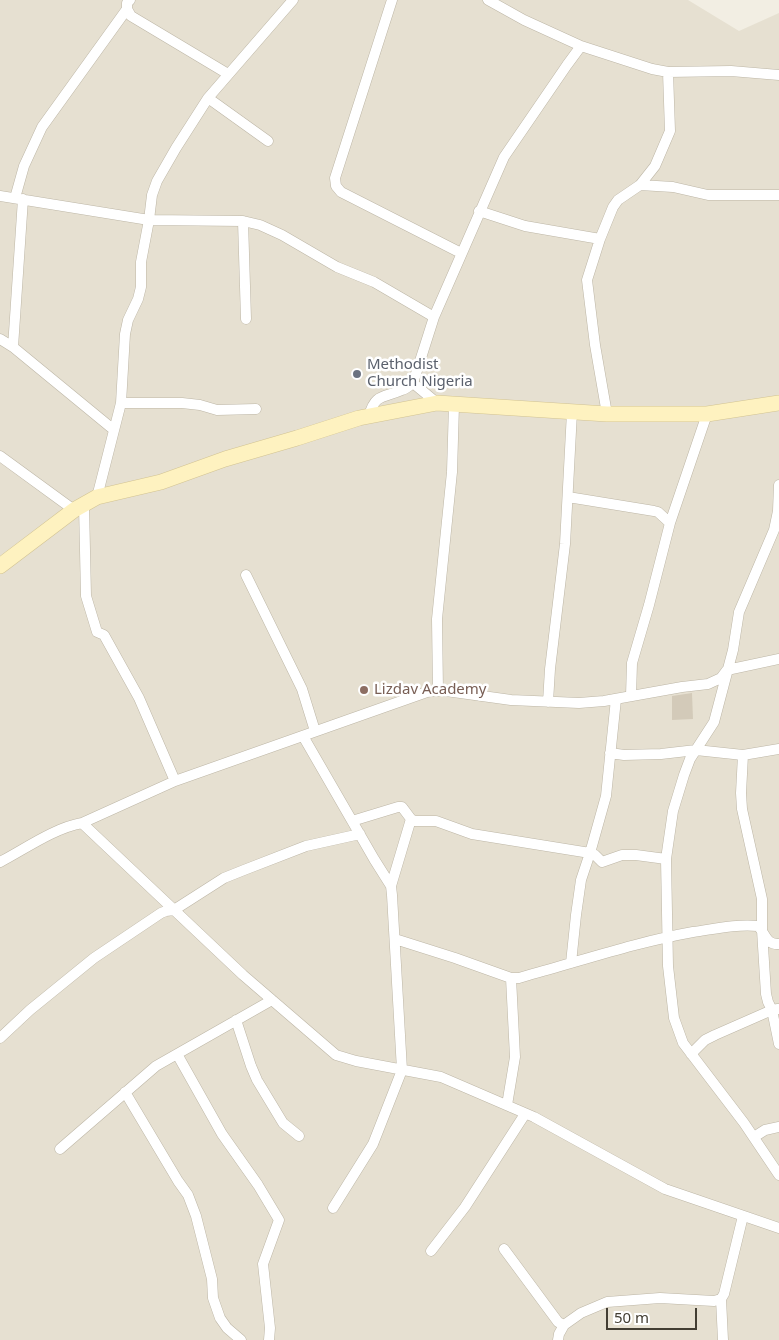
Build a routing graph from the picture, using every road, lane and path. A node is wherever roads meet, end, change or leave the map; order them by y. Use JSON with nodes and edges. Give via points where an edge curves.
{"nodes":[{"id":1,"x":293,"y":0,"type":"edge"},
{"id":2,"x":392,"y":0,"type":"edge"},
{"id":3,"x":488,"y":0,"type":"edge"},
{"id":4,"x":129,"y":5,"type":"edge"},
{"id":5,"x":581,"y":46,"type":"junction"},
{"id":6,"x":668,"y":72,"type":"junction"},
{"id":7,"x":228,"y":74,"type":"junction"},
{"id":8,"x":779,"y":75,"type":"edge"},
{"id":9,"x":208,"y":98,"type":"junction"},
{"id":10,"x":268,"y":141,"type":"dead end"},
{"id":11,"x":640,"y":185,"type":"junction"},
{"id":12,"x":779,"y":195,"type":"edge"},
{"id":13,"x":0,"y":196,"type":"edge"},
{"id":14,"x":19,"y":198,"type":"junction"},
{"id":15,"x":480,"y":211,"type":"junction"},
{"id":16,"x":149,"y":220,"type":"junction"},
{"id":17,"x":243,"y":221,"type":"junction"},
{"id":18,"x":600,"y":239,"type":"junction"},
{"id":19,"x":461,"y":253,"type":"junction"},
{"id":20,"x":434,"y":317,"type":"junction"},
{"id":21,"x":246,"y":319,"type":"dead end"},
{"id":22,"x":0,"y":339,"type":"edge"},
{"id":23,"x":13,"y":347,"type":"junction"},
{"id":24,"x":412,"y":383,"type":"junction"},
{"id":25,"x":121,"y":403,"type":"junction"},
{"id":26,"x":437,"y":403,"type":"junction"},
{"id":27,"x":779,"y":403,"type":"edge"},
{"id":28,"x":454,"y":404,"type":"junction"},
{"id":29,"x":256,"y":410,"type":"dead end"},
{"id":30,"x":572,"y":412,"type":"junction"},
{"id":31,"x":606,"y":414,"type":"junction"},
{"id":32,"x":706,"y":414,"type":"junction"},
{"id":33,"x":368,"y":416,"type":"junction"},
{"id":34,"x":114,"y":430,"type":"junction"},
{"id":35,"x":0,"y":456,"type":"edge"},
{"id":36,"x":779,"y":485,"type":"edge"},
{"id":37,"x":568,"y":497,"type":"junction"},
{"id":38,"x":85,"y":504,"type":"junction"},
{"id":39,"x":670,"y":523,"type":"junction"},
{"id":40,"x":0,"y":566,"type":"edge"},
{"id":41,"x":246,"y":575,"type":"dead end"},
{"id":42,"x":779,"y":659,"type":"edge"},
{"id":43,"x":728,"y":670,"type":"junction"},
{"id":44,"x":438,"y":690,"type":"junction"},
{"id":45,"x":631,"y":696,"type":"junction"},
{"id":46,"x":616,"y":698,"type":"junction"},
{"id":47,"x":548,"y":702,"type":"junction"},
{"id":48,"x":315,"y":731,"type":"junction"},
{"id":49,"x":303,"y":736,"type":"junction"},
{"id":50,"x":779,"y":748,"type":"edge"},
{"id":51,"x":696,"y":750,"type":"junction"},
{"id":52,"x":610,"y":753,"type":"junction"},
{"id":53,"x":743,"y":755,"type":"junction"},
{"id":54,"x":176,"y":781,"type":"junction"},
{"id":55,"x":411,"y":819,"type":"junction"},
{"id":56,"x":352,"y":821,"type":"junction"},
{"id":57,"x":82,"y":823,"type":"junction"},
{"id":58,"x":360,"y":834,"type":"junction"},
{"id":59,"x":590,"y":853,"type":"junction"},
{"id":60,"x":666,"y":859,"type":"junction"},
{"id":61,"x":0,"y":862,"type":"edge"},
{"id":62,"x":391,"y":886,"type":"junction"},
{"id":63,"x":174,"y":910,"type":"junction"},
{"id":64,"x":762,"y":930,"type":"junction"},
{"id":65,"x":667,"y":937,"type":"junction"},
{"id":66,"x":395,"y":940,"type":"junction"},
{"id":67,"x":779,"y":944,"type":"edge"},
{"id":68,"x":571,"y":963,"type":"junction"},
{"id":69,"x":511,"y":978,"type":"junction"},
{"id":70,"x":272,"y":1000,"type":"junction"},
{"id":71,"x":776,"y":1010,"type":"edge"},
{"id":72,"x":236,"y":1020,"type":"junction"},
{"id":73,"x":0,"y":1038,"type":"edge"},
{"id":74,"x":779,"y":1044,"type":"edge"},
{"id":75,"x":177,"y":1054,"type":"junction"},
{"id":76,"x":691,"y":1054,"type":"junction"},
{"id":77,"x":402,"y":1070,"type":"junction"},
{"id":78,"x":125,"y":1092,"type":"junction"},
{"id":79,"x":507,"y":1105,"type":"junction"},
{"id":80,"x":526,"y":1114,"type":"junction"},
{"id":81,"x":779,"y":1127,"type":"edge"},
{"id":82,"x":299,"y":1136,"type":"dead end"},
{"id":83,"x":754,"y":1137,"type":"junction"},
{"id":84,"x":60,"y":1149,"type":"dead end"},
{"id":85,"x":779,"y":1175,"type":"edge"},
{"id":86,"x":333,"y":1208,"type":"dead end"},
{"id":87,"x":743,"y":1216,"type":"junction"},
{"id":88,"x":779,"y":1228,"type":"edge"},
{"id":89,"x":504,"y":1248,"type":"dead end"},
{"id":90,"x":431,"y":1251,"type":"dead end"},
{"id":91,"x":721,"y":1299,"type":"junction"},
{"id":92,"x":564,"y":1325,"type":"junction"},
{"id":93,"x":241,"y":1340,"type":"edge"},
{"id":94,"x":269,"y":1340,"type":"edge"},
{"id":95,"x":558,"y":1340,"type":"edge"},
{"id":96,"x":723,"y":1340,"type":"edge"}],
"edges":[{"from":1,"to":7,"type":"street"},
{"from":2,"to":19,"type":"street","via":[[335,178],[336,186],[341,192]]},
{"from":3,"to":5,"type":"street"},
{"from":4,"to":7,"type":"street","via":[[131,16]]},
{"from":4,"to":14,"type":"street","via":[[42,127],[24,166]]},
{"from":5,"to":6,"type":"street"},
{"from":5,"to":15,"type":"street","via":[[504,158]]},
{"from":6,"to":8,"type":"street","via":[[731,71]]},
{"from":6,"to":11,"type":"street","via":[[670,131],[655,166]]},
{"from":7,"to":9,"type":"street"},
{"from":9,"to":10,"type":"street"},
{"from":9,"to":16,"type":"street","via":[[157,181]]},
{"from":11,"to":12,"type":"street","via":[[673,187],[708,195]]},
{"from":11,"to":18,"type":"street","via":[[618,200]]},
{"from":13,"to":14,"type":"street"},
{"from":14,"to":16,"type":"street"},
{"from":14,"to":23,"type":"street"},
{"from":15,"to":18,"type":"street","via":[[525,226]]},
{"from":15,"to":19,"type":"street"},
{"from":16,"to":17,"type":"street"},
{"from":16,"to":25,"type":"street","via":[[141,262],[141,287],[125,334]]},
{"from":17,"to":20,"type":"street","via":[[282,235]]},
{"from":17,"to":21,"type":"street"},
{"from":18,"to":31,"type":"street","via":[[587,280]]},
{"from":19,"to":20,"type":"street"},
{"from":20,"to":24,"type":"street"},
{"from":22,"to":23,"type":"street"},
{"from":23,"to":34,"type":"street"},
{"from":24,"to":26,"type":"street"},
{"from":24,"to":33,"type":"street","via":[[404,390],[380,397]]},
{"from":25,"to":29,"type":"street","via":[[182,403],[217,410]]},
{"from":25,"to":34,"type":"street"},
{"from":26,"to":28,"type":"street"},
{"from":26,"to":33,"type":"street"},
{"from":27,"to":32,"type":"street"},
{"from":28,"to":30,"type":"street"},
{"from":28,"to":44,"type":"street","via":[[452,472],[437,619]]},
{"from":30,"to":31,"type":"street"},
{"from":30,"to":37,"type":"street"},
{"from":31,"to":32,"type":"street"},
{"from":32,"to":39,"type":"street"},
{"from":33,"to":38,"type":"street"},
{"from":34,"to":38,"type":"street"},
{"from":35,"to":38,"type":"street"},
{"from":36,"to":43,"type":"street","via":[[774,530],[739,612]]},
{"from":37,"to":39,"type":"street","via":[[658,512]]},
{"from":37,"to":47,"type":"street","via":[[566,544]]},
{"from":38,"to":40,"type":"street"},
{"from":38,"to":54,"type":"street","via":[[86,596],[97,632],[104,635],[139,698]]},
{"from":39,"to":45,"type":"street","via":[[632,663]]},
{"from":41,"to":48,"type":"street","via":[[302,689]]},
{"from":42,"to":43,"type":"street"},
{"from":43,"to":45,"type":"street","via":[[708,684]]},
{"from":43,"to":51,"type":"street","via":[[714,722]]},
{"from":44,"to":47,"type":"street"},
{"from":44,"to":48,"type":"street"},
{"from":45,"to":46,"type":"street"},
{"from":46,"to":47,"type":"street","via":[[579,703]]},
{"from":46,"to":52,"type":"street"},
{"from":48,"to":49,"type":"street"},
{"from":49,"to":54,"type":"street"},
{"from":49,"to":56,"type":"street"},
{"from":50,"to":53,"type":"street"},
{"from":51,"to":52,"type":"street","via":[[660,754]]},
{"from":51,"to":53,"type":"street"},
{"from":51,"to":60,"type":"street","via":[[684,775],[673,812]]},
{"from":52,"to":59,"type":"street","via":[[606,796]]},
{"from":53,"to":64,"type":"street","via":[[742,809],[762,899]]},
{"from":54,"to":57,"type":"street"},
{"from":55,"to":56,"type":"street","via":[[402,807],[398,807]]},
{"from":55,"to":59,"type":"street","via":[[436,821],[472,834]]},
{"from":55,"to":62,"type":"street"},
{"from":56,"to":58,"type":"street"},
{"from":57,"to":61,"type":"street","via":[[59,830]]},
{"from":57,"to":63,"type":"street"},
{"from":58,"to":62,"type":"street"},
{"from":58,"to":63,"type":"street","via":[[306,846],[224,878]]},
{"from":59,"to":60,"type":"street","via":[[602,862],[622,855]]},
{"from":59,"to":68,"type":"street","via":[[581,880]]},
{"from":60,"to":65,"type":"street"},
{"from":62,"to":66,"type":"street"},
{"from":63,"to":70,"type":"street"},
{"from":63,"to":73,"type":"street","via":[[161,913],[94,958]]},
{"from":64,"to":65,"type":"street","via":[[758,926],[732,926]]},
{"from":64,"to":67,"type":"street","via":[[769,942]]},
{"from":64,"to":71,"type":"street","via":[[766,994],[768,1002]]},
{"from":65,"to":68,"type":"street"},
{"from":65,"to":76,"type":"street","via":[[674,1018],[683,1043]]},
{"from":66,"to":69,"type":"street"},
{"from":66,"to":77,"type":"street"},
{"from":68,"to":69,"type":"street"},
{"from":69,"to":79,"type":"street","via":[[515,1057]]},
{"from":70,"to":72,"type":"street"},
{"from":70,"to":77,"type":"street","via":[[336,1055]]},
{"from":71,"to":74,"type":"street"},
{"from":71,"to":76,"type":"street","via":[[715,1034]]},
{"from":72,"to":75,"type":"street"},
{"from":72,"to":82,"type":"street","via":[[257,1080],[283,1123]]},
{"from":75,"to":78,"type":"street","via":[[156,1066]]},
{"from":75,"to":94,"type":"street","via":[[222,1134],[279,1220],[263,1264]]},
{"from":76,"to":83,"type":"street"},
{"from":77,"to":79,"type":"street","via":[[441,1077]]},
{"from":77,"to":86,"type":"street","via":[[373,1144]]},
{"from":78,"to":84,"type":"street"},
{"from":78,"to":93,"type":"street","via":[[188,1195],[220,1318]]},
{"from":79,"to":80,"type":"street"},
{"from":80,"to":87,"type":"street","via":[[665,1189]]},
{"from":80,"to":90,"type":"street","via":[[465,1207]]},
{"from":81,"to":83,"type":"street"},
{"from":83,"to":85,"type":"street"},
{"from":87,"to":88,"type":"street"},
{"from":87,"to":91,"type":"street"},
{"from":89,"to":92,"type":"street","via":[[558,1322]]},
{"from":91,"to":92,"type":"street","via":[[660,1298],[607,1302],[581,1313]]},
{"from":91,"to":96,"type":"street"},
{"from":92,"to":95,"type":"street"}]}
